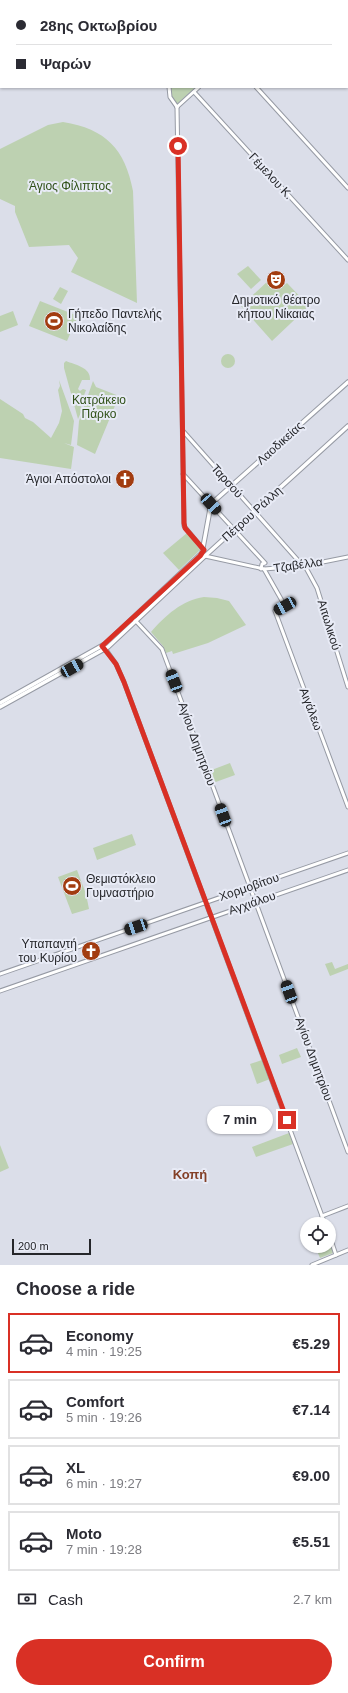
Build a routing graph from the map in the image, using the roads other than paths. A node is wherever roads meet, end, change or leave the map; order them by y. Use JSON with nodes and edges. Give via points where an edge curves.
{"nodes":[{"id":1,"x":169,"y":88,"type":"edge"},
{"id":2,"x":198,"y":88,"type":"edge"},
{"id":3,"x":257,"y":88,"type":"edge"},
{"id":4,"x":194,"y":92,"type":"junction"},
{"id":5,"x":177,"y":107,"type":"junction"},
{"id":6,"x":348,"y":188,"type":"edge"},
{"id":7,"x":348,"y":260,"type":"edge"},
{"id":8,"x":348,"y":382,"type":"edge"},
{"id":9,"x":348,"y":426,"type":"edge"},
{"id":10,"x":182,"y":431,"type":"junction"},
{"id":11,"x":183,"y":474,"type":"junction"},
{"id":12,"x":231,"y":486,"type":"junction"},
{"id":13,"x":211,"y":504,"type":"junction"},
{"id":14,"x":254,"y":511,"type":"junction"},
{"id":15,"x":235,"y":529,"type":"junction"},
{"id":16,"x":205,"y":543,"type":"junction"},
{"id":17,"x":214,"y":548,"type":"junction"},
{"id":18,"x":204,"y":553,"type":"junction"},
{"id":19,"x":348,"y":557,"type":"edge"},
{"id":20,"x":304,"y":566,"type":"junction"},
{"id":21,"x":263,"y":569,"type":"junction"},
{"id":22,"x":133,"y":618,"type":"junction"},
{"id":23,"x":136,"y":621,"type":"junction"},
{"id":24,"x":104,"y":648,"type":"junction"},
{"id":25,"x":60,"y":672,"type":"junction"},
{"id":26,"x":348,"y":687,"type":"edge"},
{"id":27,"x":0,"y":703,"type":"edge"},
{"id":28,"x":0,"y":707,"type":"edge"},
{"id":29,"x":348,"y":807,"type":"edge"},
{"id":30,"x":348,"y":853,"type":"edge"},
{"id":31,"x":348,"y":870,"type":"edge"},
{"id":32,"x":250,"y":887,"type":"junction"},
{"id":33,"x":206,"y":902,"type":"junction"},
{"id":34,"x":255,"y":902,"type":"junction"},
{"id":35,"x":212,"y":917,"type":"junction"},
{"id":36,"x":0,"y":974,"type":"edge"},
{"id":37,"x":0,"y":989,"type":"edge"},
{"id":38,"x":348,"y":1152,"type":"edge"},
{"id":39,"x":348,"y":1206,"type":"edge"},
{"id":40,"x":322,"y":1216,"type":"joint"},
{"id":41,"x":348,"y":1250,"type":"edge"},
{"id":42,"x":336,"y":1255,"type":"joint"},
{"id":43,"x":312,"y":1265,"type":"edge"}],
"edges":[{"from":1,"to":5,"type":"main road","via":[[170,98]]},
{"from":2,"to":4,"type":"main road"},
{"from":3,"to":6,"type":"main road"},
{"from":4,"to":5,"type":"main road"},
{"from":4,"to":7,"type":"main road","name":"Γέμελου Κ."},
{"from":5,"to":10,"type":"main road"},
{"from":8,"to":12,"type":"main road","name":"Λαοδικείας"},
{"from":9,"to":14,"type":"main road","name":"Πέτρου Ράλλη"},
{"from":10,"to":11,"type":"main road"},
{"from":10,"to":12,"type":"main road","name":"Ταρσού"},
{"from":11,"to":13,"type":"main road"},
{"from":11,"to":18,"type":"main road","via":[[185,528]]},
{"from":12,"to":13,"type":"main road","name":"Λαοδικείας"},
{"from":12,"to":14,"type":"main road","name":"Ταρσού"},
{"from":13,"to":15,"type":"main road"},
{"from":13,"to":16,"type":"main road","name":"Πέτρου Ράλλη"},
{"from":14,"to":15,"type":"main road","name":"Πέτρου Ράλλη"},
{"from":14,"to":20,"type":"main road","name":"Ταρσού"},
{"from":15,"to":17,"type":"main road","name":"Πέτρου Ράλλη"},
{"from":15,"to":21,"type":"main road","via":[[265,563],[262,564]]},
{"from":16,"to":17,"type":"main road","via":[[208,548]]},
{"from":16,"to":18,"type":"main road","name":"Πέτρου Ράλλη"},
{"from":17,"to":18,"type":"main road","name":"Πέτρου Ράλλη"},
{"from":18,"to":21,"type":"main road","name":"Τζαβέλλα"},
{"from":18,"to":22,"type":"main road","name":"Πέτρου Ράλλη"},
{"from":18,"to":23,"type":"main road","name":"Πέτρου Ράλλη"},
{"from":19,"to":20,"type":"main road","name":"Τζαβέλλα"},
{"from":20,"to":21,"type":"main road","name":"Τζαβέλλα"},
{"from":20,"to":26,"type":"main road","name":"Αιτωλικού","via":[[317,588]]},
{"from":21,"to":29,"type":"main road","name":"Αιγάλεω","via":[[285,606],[275,611]]},
{"from":22,"to":23,"type":"main road","name":"Αγίου Δημητρίου"},
{"from":22,"to":24,"type":"main road","name":"Πέτρου Ράλλη"},
{"from":23,"to":24,"type":"main road","name":"Πέτρου Ράλλη"},
{"from":23,"to":32,"type":"main road","name":"Αγίου Δημητρίου","via":[[163,652]]},
{"from":24,"to":25,"type":"main road","name":"Πέτρου Ράλλη"},
{"from":24,"to":33,"type":"main road","via":[[116,664],[124,682]]},
{"from":25,"to":27,"type":"main road"},
{"from":25,"to":28,"type":"main road"},
{"from":30,"to":32,"type":"main road","name":"Χορμοβίτου"},
{"from":31,"to":34,"type":"main road","name":"Αγχιάλου"},
{"from":32,"to":33,"type":"main road","name":"Χορμοβίτου"},
{"from":32,"to":34,"type":"main road","name":"Αγίου Δημητρίου"},
{"from":33,"to":35,"type":"main road"},
{"from":33,"to":36,"type":"main road","name":"Χορμοβίτου"},
{"from":34,"to":35,"type":"main road","name":"Αγχιάλου"},
{"from":34,"to":38,"type":"main road","name":"Αγίου Δημητρίου"},
{"from":35,"to":37,"type":"main road","name":"Αγχιάλου"},
{"from":35,"to":40,"type":"main road"},
{"from":39,"to":40,"type":"main road"},
{"from":41,"to":42,"type":"main road"},
{"from":42,"to":43,"type":"main road"}]}
